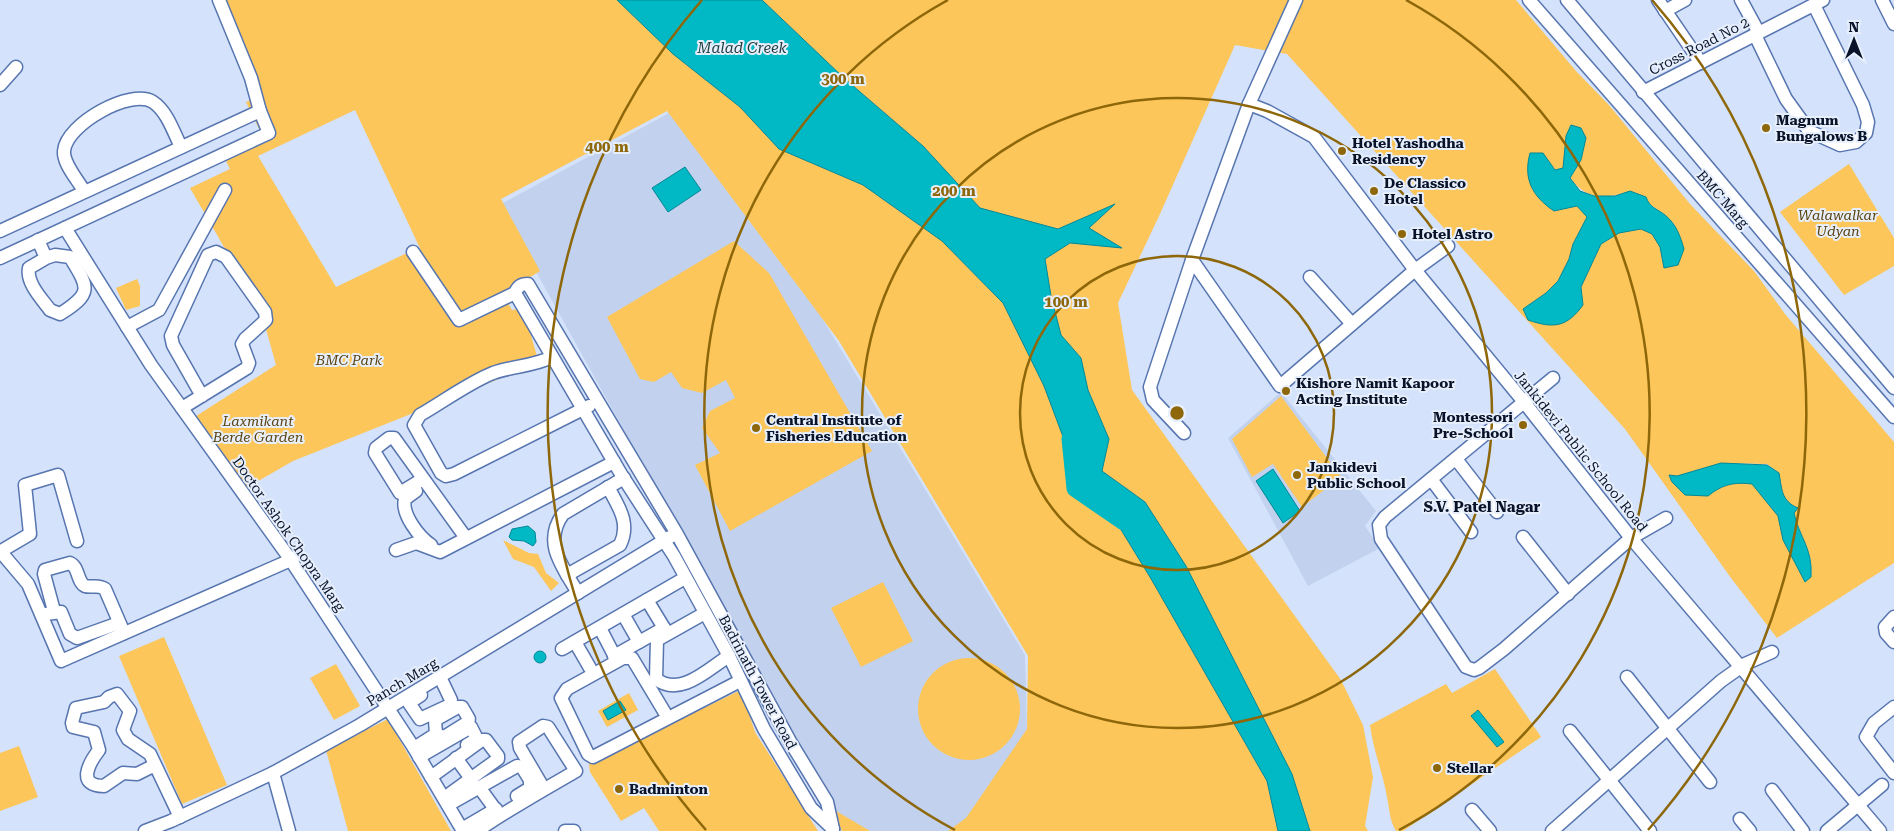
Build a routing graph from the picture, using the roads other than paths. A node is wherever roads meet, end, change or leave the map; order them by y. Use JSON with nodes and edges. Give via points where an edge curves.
{"nodes":[{"id":1,"x":219,"y":0,"type":"edge"},
{"id":2,"x":1296,"y":0,"type":"edge"},
{"id":3,"x":1529,"y":0,"type":"edge"},
{"id":4,"x":1567,"y":0,"type":"edge"},
{"id":5,"x":1658,"y":0,"type":"edge"},
{"id":6,"x":1684,"y":0,"type":"edge"},
{"id":7,"x":1741,"y":0,"type":"edge"},
{"id":8,"x":1882,"y":0,"type":"edge"},
{"id":9,"x":1819,"y":2,"type":"edge"},
{"id":10,"x":1665,"y":11,"type":"junction"},
{"id":11,"x":1894,"y":24,"type":"edge"},
{"id":12,"x":1757,"y":34,"type":"junction"},
{"id":13,"x":1701,"y":63,"type":"junction"},
{"id":14,"x":16,"y":67,"type":"dead end"},
{"id":15,"x":0,"y":86,"type":"edge"},
{"id":16,"x":1643,"y":92,"type":"junction"},
{"id":17,"x":1249,"y":104,"type":"junction"},
{"id":18,"x":260,"y":111,"type":"junction"},
{"id":19,"x":181,"y":147,"type":"junction"},
{"id":20,"x":225,"y":190,"type":"dead end"},
{"id":21,"x":84,"y":191,"type":"junction"},
{"id":22,"x":65,"y":228,"type":"junction"},
{"id":23,"x":0,"y":231,"type":"edge"},
{"id":24,"x":38,"y":240,"type":"junction"},
{"id":25,"x":1448,"y":246,"type":"dead end"},
{"id":26,"x":413,"y":252,"type":"dead end"},
{"id":27,"x":0,"y":258,"type":"edge"},
{"id":28,"x":46,"y":258,"type":"junction"},
{"id":29,"x":1192,"y":260,"type":"junction"},
{"id":30,"x":1415,"y":270,"type":"junction"},
{"id":31,"x":1310,"y":277,"type":"dead end"},
{"id":32,"x":516,"y":293,"type":"junction"},
{"id":33,"x":1352,"y":324,"type":"junction"},
{"id":34,"x":126,"y":328,"type":"junction"},
{"id":35,"x":552,"y":357,"type":"junction"},
{"id":36,"x":1552,"y":378,"type":"dead end"},
{"id":37,"x":1894,"y":388,"type":"edge"},
{"id":38,"x":202,"y":396,"type":"junction"},
{"id":39,"x":598,"y":401,"type":"junction"},
{"id":40,"x":1524,"y":402,"type":"junction"},
{"id":41,"x":182,"y":408,"type":"junction"},
{"id":42,"x":583,"y":410,"type":"junction"},
{"id":43,"x":1894,"y":417,"type":"edge"},
{"id":44,"x":1184,"y":433,"type":"dead end"},
{"id":45,"x":1456,"y":459,"type":"junction"},
{"id":46,"x":373,"y":462,"type":"dead end"},
{"id":47,"x":614,"y":462,"type":"junction"},
{"id":48,"x":624,"y":478,"type":"junction"},
{"id":49,"x":1430,"y":479,"type":"junction"},
{"id":50,"x":608,"y":487,"type":"junction"},
{"id":51,"x":1497,"y":512,"type":"dead end"},
{"id":52,"x":1666,"y":518,"type":"dead end"},
{"id":53,"x":1471,"y":532,"type":"dead end"},
{"id":54,"x":677,"y":534,"type":"junction"},
{"id":55,"x":466,"y":538,"type":"junction"},
{"id":56,"x":1523,"y":538,"type":"dead end"},
{"id":57,"x":1631,"y":538,"type":"junction"},
{"id":58,"x":664,"y":540,"type":"junction"},
{"id":59,"x":77,"y":541,"type":"dead end"},
{"id":60,"x":420,"y":544,"type":"junction"},
{"id":61,"x":396,"y":550,"type":"dead end"},
{"id":62,"x":444,"y":550,"type":"junction"},
{"id":63,"x":1,"y":551,"type":"edge"},
{"id":64,"x":290,"y":558,"type":"junction"},
{"id":65,"x":567,"y":575,"type":"junction"},
{"id":66,"x":686,"y":578,"type":"junction"},
{"id":67,"x":578,"y":593,"type":"junction"},
{"id":68,"x":1568,"y":594,"type":"junction"},
{"id":69,"x":647,"y":600,"type":"junction"},
{"id":70,"x":54,"y":611,"type":"junction"},
{"id":71,"x":701,"y":612,"type":"junction"},
{"id":72,"x":623,"y":614,"type":"junction"},
{"id":73,"x":41,"y":616,"type":"junction"},
{"id":74,"x":1894,"y":617,"type":"edge"},
{"id":75,"x":121,"y":628,"type":"junction"},
{"id":76,"x":600,"y":628,"type":"junction"},
{"id":77,"x":664,"y":628,"type":"junction"},
{"id":78,"x":77,"y":638,"type":"junction"},
{"id":79,"x":575,"y":642,"type":"junction"},
{"id":80,"x":639,"y":642,"type":"junction"},
{"id":81,"x":1894,"y":642,"type":"edge"},
{"id":82,"x":562,"y":650,"type":"dead end"},
{"id":83,"x":82,"y":652,"type":"junction"},
{"id":84,"x":1772,"y":652,"type":"dead end"},
{"id":85,"x":614,"y":655,"type":"junction"},
{"id":86,"x":726,"y":658,"type":"junction"},
{"id":87,"x":1741,"y":667,"type":"junction"},
{"id":88,"x":590,"y":668,"type":"junction"},
{"id":89,"x":1627,"y":678,"type":"dead end"},
{"id":90,"x":441,"y":680,"type":"junction"},
{"id":91,"x":740,"y":681,"type":"junction"},
{"id":92,"x":566,"y":682,"type":"dead end"},
{"id":93,"x":419,"y":693,"type":"junction"},
{"id":94,"x":1894,"y":707,"type":"edge"},
{"id":95,"x":388,"y":709,"type":"junction"},
{"id":96,"x":668,"y":718,"type":"junction"},
{"id":97,"x":1668,"y":728,"type":"junction"},
{"id":98,"x":1570,"y":731,"type":"dead end"},
{"id":99,"x":436,"y":734,"type":"dead end"},
{"id":100,"x":417,"y":753,"type":"junction"},
{"id":101,"x":456,"y":758,"type":"junction"},
{"id":102,"x":156,"y":764,"type":"junction"},
{"id":103,"x":1894,"y":772,"type":"edge"},
{"id":104,"x":272,"y":773,"type":"junction"},
{"id":105,"x":429,"y":774,"type":"junction"},
{"id":106,"x":1608,"y":780,"type":"junction"},
{"id":107,"x":1710,"y":782,"type":"dead end"},
{"id":108,"x":476,"y":784,"type":"junction"},
{"id":109,"x":1882,"y":785,"type":"dead end"},
{"id":110,"x":544,"y":789,"type":"junction"},
{"id":111,"x":1772,"y":790,"type":"dead end"},
{"id":112,"x":447,"y":802,"type":"junction"},
{"id":113,"x":1859,"y":805,"type":"junction"},
{"id":114,"x":495,"y":809,"type":"junction"},
{"id":115,"x":1472,"y":810,"type":"dead end"},
{"id":116,"x":180,"y":817,"type":"junction"},
{"id":117,"x":1740,"y":819,"type":"dead end"},
{"id":118,"x":462,"y":830,"type":"edge"},
{"id":119,"x":834,"y":830,"type":"edge"},
{"id":120,"x":145,"y":831,"type":"edge"},
{"id":121,"x":289,"y":831,"type":"edge"},
{"id":122,"x":477,"y":831,"type":"edge"},
{"id":123,"x":565,"y":831,"type":"edge"},
{"id":124,"x":574,"y":831,"type":"edge"},
{"id":125,"x":1490,"y":831,"type":"edge"},
{"id":126,"x":1552,"y":831,"type":"edge"},
{"id":127,"x":1650,"y":831,"type":"edge"},
{"id":128,"x":1750,"y":831,"type":"edge"},
{"id":129,"x":1803,"y":831,"type":"edge"},
{"id":130,"x":1827,"y":831,"type":"edge"},
{"id":131,"x":1880,"y":831,"type":"edge"}],
"edges":[{"from":1,"to":18,"type":"street","via":[[251,78]]},
{"from":2,"to":17,"type":"street"},
{"from":3,"to":43,"type":"street","name":"BMC Marg"},
{"from":4,"to":16,"type":"street","name":"BMC Marg"},
{"from":5,"to":10,"type":"street"},
{"from":6,"to":10,"type":"street"},
{"from":7,"to":12,"type":"street"},
{"from":8,"to":11,"type":"street"},
{"from":9,"to":12,"type":"street","name":"Cross Road No 2"},
{"from":9,"to":12,"type":"street","via":[[1868,122],[1866,133],[1856,142],[1840,145],[1809,131],[1786,99]]},
{"from":10,"to":13,"type":"street"},
{"from":12,"to":13,"type":"street","name":"Cross Road No 2"},
{"from":13,"to":16,"type":"street","name":"Cross Road No 2"},
{"from":14,"to":15,"type":"street"},
{"from":16,"to":37,"type":"street","name":"BMC Marg"},
{"from":17,"to":29,"type":"street"},
{"from":17,"to":30,"type":"street","name":"Jankidevi Public School Road","via":[[1314,137]]},
{"from":18,"to":19,"type":"street"},
{"from":18,"to":22,"type":"street","via":[[269,133]]},
{"from":19,"to":21,"type":"street"},
{"from":19,"to":21,"type":"street","via":[[162,112],[152,101],[134,99],[87,118],[64,149],[64,158]]},
{"from":20,"to":34,"type":"street","via":[[159,310]]},
{"from":21,"to":23,"type":"street"},
{"from":22,"to":24,"type":"street"},
{"from":22,"to":34,"type":"street","name":"Doctor Ashok Chopra Marg"},
{"from":24,"to":27,"type":"street"},
{"from":24,"to":28,"type":"street"},
{"from":25,"to":30,"type":"street"},
{"from":26,"to":32,"type":"street","via":[[459,320]]},
{"from":28,"to":28,"type":"street","via":[[55,255],[70,258],[85,281],[83,296],[60,314],[50,310],[28,274],[29,268]]},
{"from":29,"to":33,"type":"street","via":[[1280,386]]},
{"from":29,"to":44,"type":"street","via":[[1150,387],[1153,400]]},
{"from":30,"to":33,"type":"street"},
{"from":30,"to":40,"type":"street","name":"Jankidevi Public School Road"},
{"from":31,"to":33,"type":"street"},
{"from":32,"to":35,"type":"street","name":"Badrinath Tower Road"},
{"from":32,"to":39,"type":"street","via":[[518,288],[528,284]]},
{"from":34,"to":41,"type":"street","name":"Doctor Ashok Chopra Marg"},
{"from":35,"to":42,"type":"street","name":"Badrinath Tower Road"},
{"from":35,"to":42,"type":"street","via":[[540,363],[520,364],[491,374],[420,415],[414,425],[441,472],[446,476],[454,474]]},
{"from":36,"to":40,"type":"street"},
{"from":38,"to":38,"type":"street","via":[[247,368],[249,363],[242,344],[266,320],[265,312],[226,258],[216,252],[208,255],[171,336]]},
{"from":38,"to":41,"type":"street"},
{"from":39,"to":42,"type":"street"},
{"from":39,"to":54,"type":"street"},
{"from":40,"to":45,"type":"street"},
{"from":40,"to":57,"type":"street","name":"Jankidevi Public School Road"},
{"from":41,"to":64,"type":"street","name":"Doctor Ashok Chopra Marg"},
{"from":42,"to":47,"type":"street","name":"Badrinath Tower Road"},
{"from":45,"to":49,"type":"street"},
{"from":45,"to":51,"type":"street"},
{"from":46,"to":60,"type":"street"},
{"from":47,"to":48,"type":"street","name":"Badrinath Tower Road"},
{"from":47,"to":55,"type":"street"},
{"from":48,"to":50,"type":"street"},
{"from":48,"to":58,"type":"street","name":"Badrinath Tower Road"},
{"from":49,"to":53,"type":"street"},
{"from":49,"to":68,"type":"street","via":[[1385,517],[1378,532],[1466,667],[1479,668]]},
{"from":50,"to":65,"type":"street","via":[[559,519],[553,548]]},
{"from":50,"to":65,"type":"street","via":[[623,515],[624,537],[620,545]]},
{"from":52,"to":57,"type":"street"},
{"from":54,"to":58,"type":"street","name":"Panch Marg"},
{"from":54,"to":119,"type":"street","via":[[791,744],[827,802]]},
{"from":55,"to":62,"type":"street"},
{"from":55,"to":62,"type":"street","via":[[425,482],[405,499],[404,509],[421,537],[430,545]]},
{"from":56,"to":68,"type":"street"},
{"from":57,"to":68,"type":"street","via":[[1616,560]]},
{"from":57,"to":87,"type":"street","name":"Jankidevi Public School Road"},
{"from":58,"to":66,"type":"street","name":"Badrinath Tower Road"},
{"from":58,"to":67,"type":"street","name":"Panch Marg"},
{"from":59,"to":63,"type":"street","via":[[58,475],[25,484],[30,534]]},
{"from":60,"to":61,"type":"street","via":[[412,543]]},
{"from":60,"to":62,"type":"street","via":[[436,552]]},
{"from":63,"to":73,"type":"street","via":[[28,584]]},
{"from":64,"to":75,"type":"street"},
{"from":64,"to":95,"type":"street","name":"Doctor Ashok Chopra Marg"},
{"from":65,"to":67,"type":"street"},
{"from":66,"to":69,"type":"street"},
{"from":66,"to":71,"type":"street","name":"Badrinath Tower Road"},
{"from":67,"to":90,"type":"street","name":"Panch Marg"},
{"from":69,"to":72,"type":"street"},
{"from":69,"to":77,"type":"street"},
{"from":70,"to":73,"type":"street"},
{"from":70,"to":75,"type":"street","via":[[45,570],[70,563],[75,566],[83,584],[104,589]]},
{"from":70,"to":78,"type":"street","via":[[64,614],[70,634]]},
{"from":71,"to":77,"type":"street"},
{"from":71,"to":86,"type":"street","name":"Badrinath Tower Road"},
{"from":71,"to":86,"type":"street","via":[[657,640],[656,679],[662,683],[690,682]]},
{"from":72,"to":76,"type":"street"},
{"from":72,"to":80,"type":"street"},
{"from":73,"to":83,"type":"street","via":[[61,661]]},
{"from":74,"to":81,"type":"street","via":[[1885,627]]},
{"from":75,"to":78,"type":"street"},
{"from":75,"to":83,"type":"street"},
{"from":76,"to":79,"type":"street"},
{"from":76,"to":85,"type":"street"},
{"from":77,"to":80,"type":"street"},
{"from":78,"to":83,"type":"street"},
{"from":79,"to":82,"type":"street"},
{"from":79,"to":88,"type":"street"},
{"from":80,"to":85,"type":"street"},
{"from":84,"to":87,"type":"street"},
{"from":85,"to":88,"type":"street"},
{"from":86,"to":91,"type":"street","name":"Badrinath Tower Road"},
{"from":87,"to":97,"type":"street","via":[[1687,706]]},
{"from":87,"to":113,"type":"street","name":"Jankidevi Public School Road"},
{"from":88,"to":92,"type":"street"},
{"from":89,"to":97,"type":"street"},
{"from":90,"to":93,"type":"street","name":"Panch Marg"},
{"from":90,"to":93,"type":"street","via":[[451,703],[423,719],[418,718],[409,703]]},
{"from":91,"to":96,"type":"street"},
{"from":91,"to":119,"type":"street","name":"Badrinath Tower Road","via":[[811,808]]},
{"from":93,"to":95,"type":"street","name":"Panch Marg"},
{"from":94,"to":103,"type":"street","via":[[1874,723],[1866,737]]},
{"from":95,"to":100,"type":"street","name":"Doctor Ashok Chopra Marg"},
{"from":95,"to":104,"type":"street","name":"Panch Marg"},
{"from":96,"to":96,"type":"street","via":[[632,658],[623,658],[567,689],[562,698],[588,754],[593,757]]},
{"from":97,"to":106,"type":"street"},
{"from":97,"to":107,"type":"street"},
{"from":98,"to":106,"type":"street"},
{"from":99,"to":100,"type":"street"},
{"from":100,"to":105,"type":"street","name":"Doctor Ashok Chopra Marg"},
{"from":100,"to":105,"type":"street","via":[[471,727],[477,736]]},
{"from":101,"to":105,"type":"street"},
{"from":101,"to":108,"type":"street"},
{"from":101,"to":108,"type":"street","via":[[486,740],[498,759]]},
{"from":102,"to":102,"type":"street","via":[[150,754],[125,735],[123,730],[130,711],[117,694],[104,702],[76,708],[73,727],[94,732],[99,750],[87,771],[92,783],[104,786],[123,773],[137,774]]},
{"from":102,"to":116,"type":"street"},
{"from":104,"to":116,"type":"street","name":"Panch Marg"},
{"from":104,"to":121,"type":"street"},
{"from":105,"to":112,"type":"street","name":"Doctor Ashok Chopra Marg"},
{"from":106,"to":126,"type":"street"},
{"from":106,"to":127,"type":"street"},
{"from":108,"to":112,"type":"street"},
{"from":108,"to":114,"type":"street"},
{"from":108,"to":114,"type":"street","via":[[514,767],[522,767],[530,780],[530,788]]},
{"from":109,"to":113,"type":"street"},
{"from":110,"to":110,"type":"street","via":[[519,742],[543,726],[548,727],[576,771]]},
{"from":110,"to":122,"type":"street"},
{"from":111,"to":129,"type":"street"},
{"from":112,"to":118,"type":"street","name":"Doctor Ashok Chopra Marg"},
{"from":113,"to":130,"type":"street"},
{"from":113,"to":131,"type":"street","name":"Jankidevi Public School Road"},
{"from":114,"to":118,"type":"street"},
{"from":115,"to":125,"type":"street"},
{"from":116,"to":120,"type":"street","name":"Panch Marg"},
{"from":117,"to":128,"type":"street"},
{"from":123,"to":124,"type":"street"}]}
